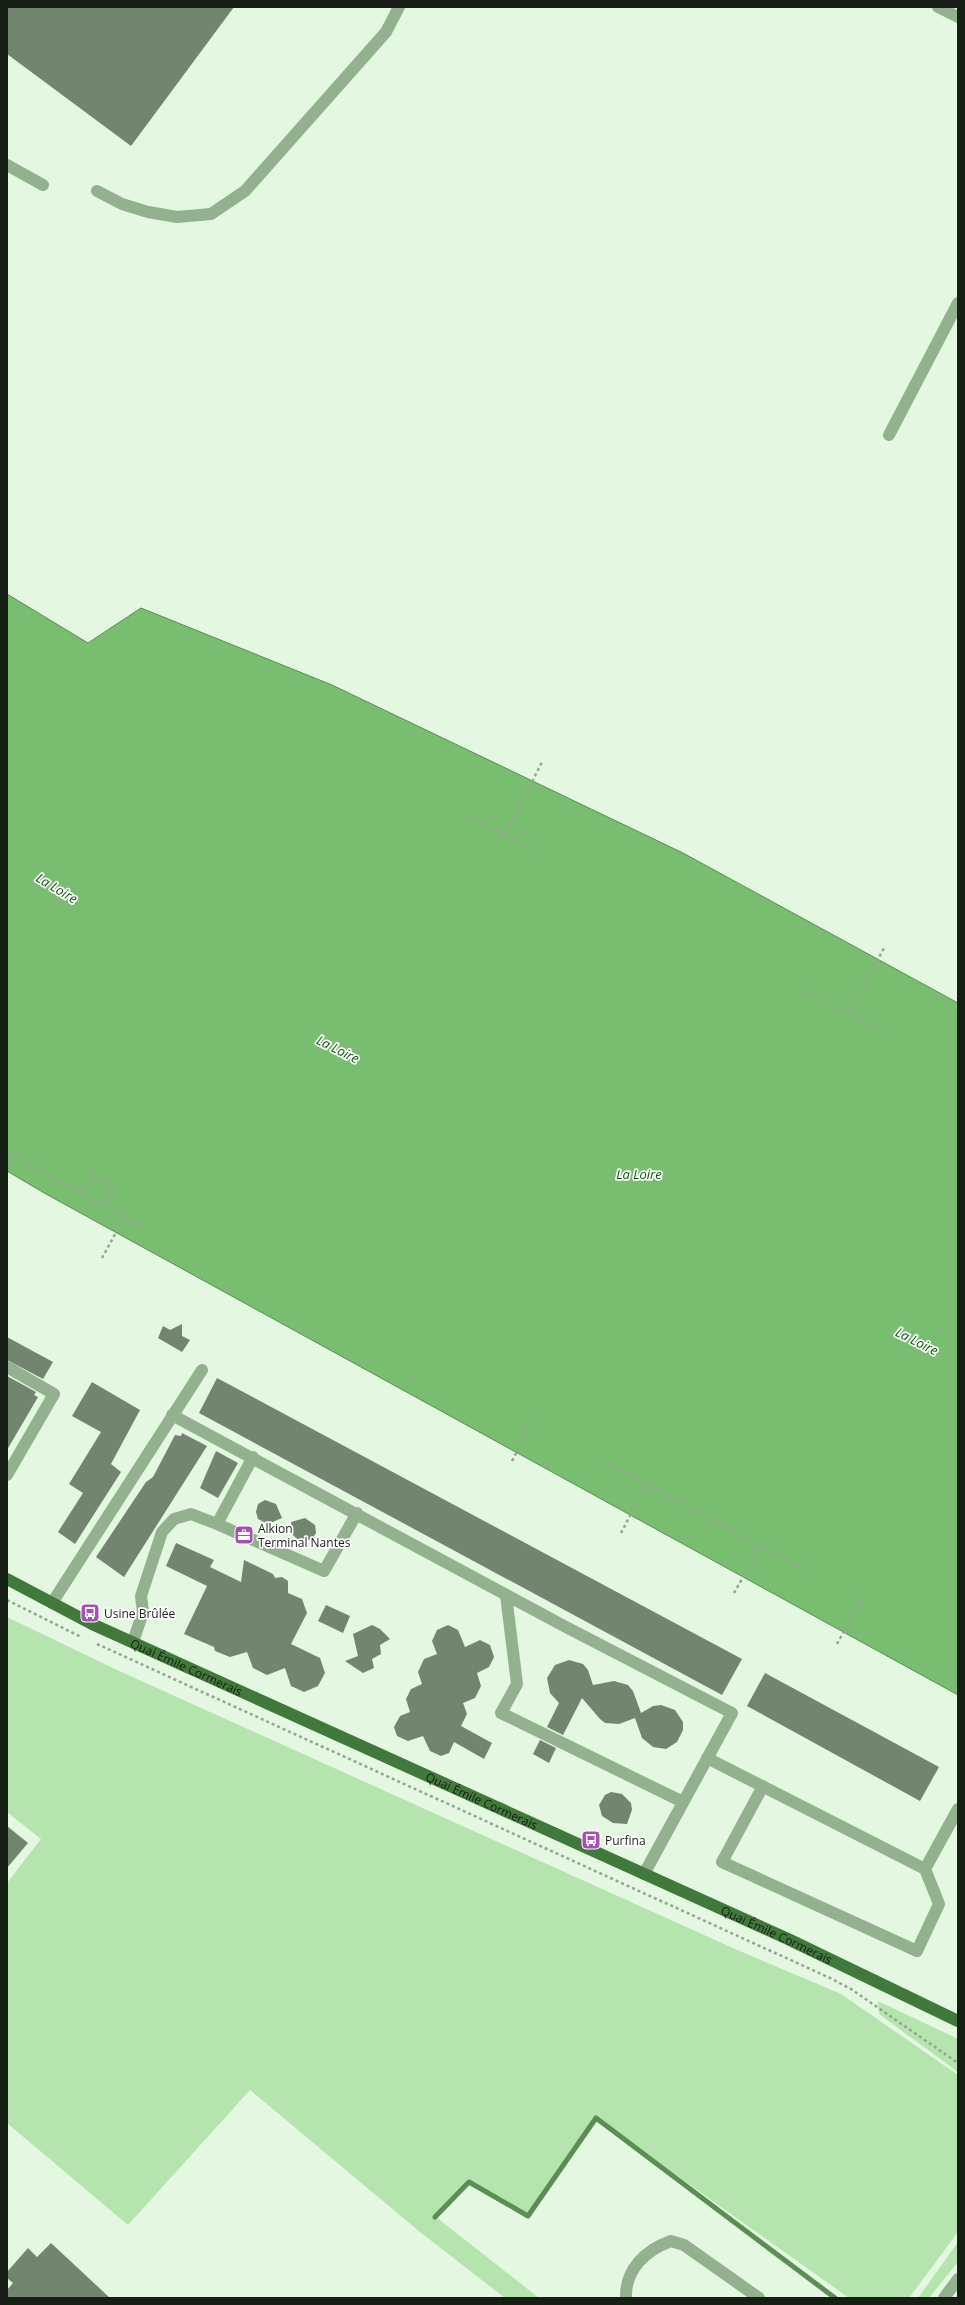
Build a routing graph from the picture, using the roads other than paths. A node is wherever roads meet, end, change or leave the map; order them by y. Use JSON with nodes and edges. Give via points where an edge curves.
{"nodes":[{"id":1,"x":398,"y":7,"type":"edge"},
{"id":2,"x":938,"y":7,"type":"edge"},
{"id":3,"x":958,"y":17,"type":"edge"},
{"id":4,"x":7,"y":165,"type":"edge"},
{"id":5,"x":43,"y":185,"type":"dead end"},
{"id":6,"x":96,"y":191,"type":"dead end"},
{"id":7,"x":958,"y":303,"type":"edge"},
{"id":8,"x":889,"y":435,"type":"dead end"},
{"id":9,"x":7,"y":1367,"type":"edge"},
{"id":10,"x":202,"y":1370,"type":"dead end"},
{"id":11,"x":172,"y":1415,"type":"junction"},
{"id":12,"x":253,"y":1457,"type":"junction"},
{"id":13,"x":7,"y":1475,"type":"edge"},
{"id":14,"x":357,"y":1513,"type":"junction"},
{"id":15,"x":217,"y":1524,"type":"junction"},
{"id":16,"x":7,"y":1579,"type":"edge"},
{"id":17,"x":506,"y":1595,"type":"junction"},
{"id":18,"x":52,"y":1604,"type":"junction"},
{"id":19,"x":133,"y":1642,"type":"junction"},
{"id":20,"x":707,"y":1758,"type":"junction"},
{"id":21,"x":763,"y":1786,"type":"junction"},
{"id":22,"x":683,"y":1802,"type":"junction"},
{"id":23,"x":958,"y":1808,"type":"edge"},
{"id":24,"x":925,"y":1869,"type":"junction"},
{"id":25,"x":644,"y":1874,"type":"junction"},
{"id":26,"x":958,"y":2021,"type":"edge"},
{"id":27,"x":958,"y":2279,"type":"edge"},
{"id":28,"x":626,"y":2298,"type":"edge"},
{"id":29,"x":759,"y":2298,"type":"edge"},
{"id":30,"x":944,"y":2298,"type":"edge"}],
"edges":[{"from":1,"to":6,"type":"street","via":[[386,32],[246,191],[212,214],[177,217],[148,212],[122,204]]},
{"from":2,"to":3,"type":"street"},
{"from":4,"to":5,"type":"street"},
{"from":7,"to":8,"type":"street"},
{"from":9,"to":13,"type":"street","via":[[54,1394]]},
{"from":10,"to":11,"type":"street"},
{"from":11,"to":12,"type":"street"},
{"from":11,"to":18,"type":"street"},
{"from":12,"to":14,"type":"street"},
{"from":12,"to":15,"type":"street"},
{"from":14,"to":15,"type":"street","via":[[324,1571]]},
{"from":14,"to":17,"type":"street"},
{"from":15,"to":19,"type":"street","via":[[191,1514],[174,1519],[162,1532],[141,1596],[143,1612]]},
{"from":16,"to":18,"type":"main road","name":"Quai Émile Cormerais"},
{"from":17,"to":20,"type":"street","via":[[732,1713]]},
{"from":17,"to":22,"type":"street","via":[[517,1684],[501,1713]]},
{"from":18,"to":19,"type":"main road","name":"Quai Émile Cormerais"},
{"from":19,"to":25,"type":"main road","name":"Quai Émile Cormerais"},
{"from":20,"to":21,"type":"street"},
{"from":20,"to":22,"type":"street"},
{"from":21,"to":24,"type":"street"},
{"from":21,"to":24,"type":"street","via":[[722,1862],[917,1951],[940,1904]]},
{"from":22,"to":25,"type":"street"},
{"from":23,"to":24,"type":"street"},
{"from":25,"to":26,"type":"main road","name":"Quai Émile Cormerais","via":[[788,1939]]},
{"from":27,"to":30,"type":"street"},
{"from":28,"to":29,"type":"street","via":[[636,2264],[646,2252],[671,2241],[684,2245]]}]}
